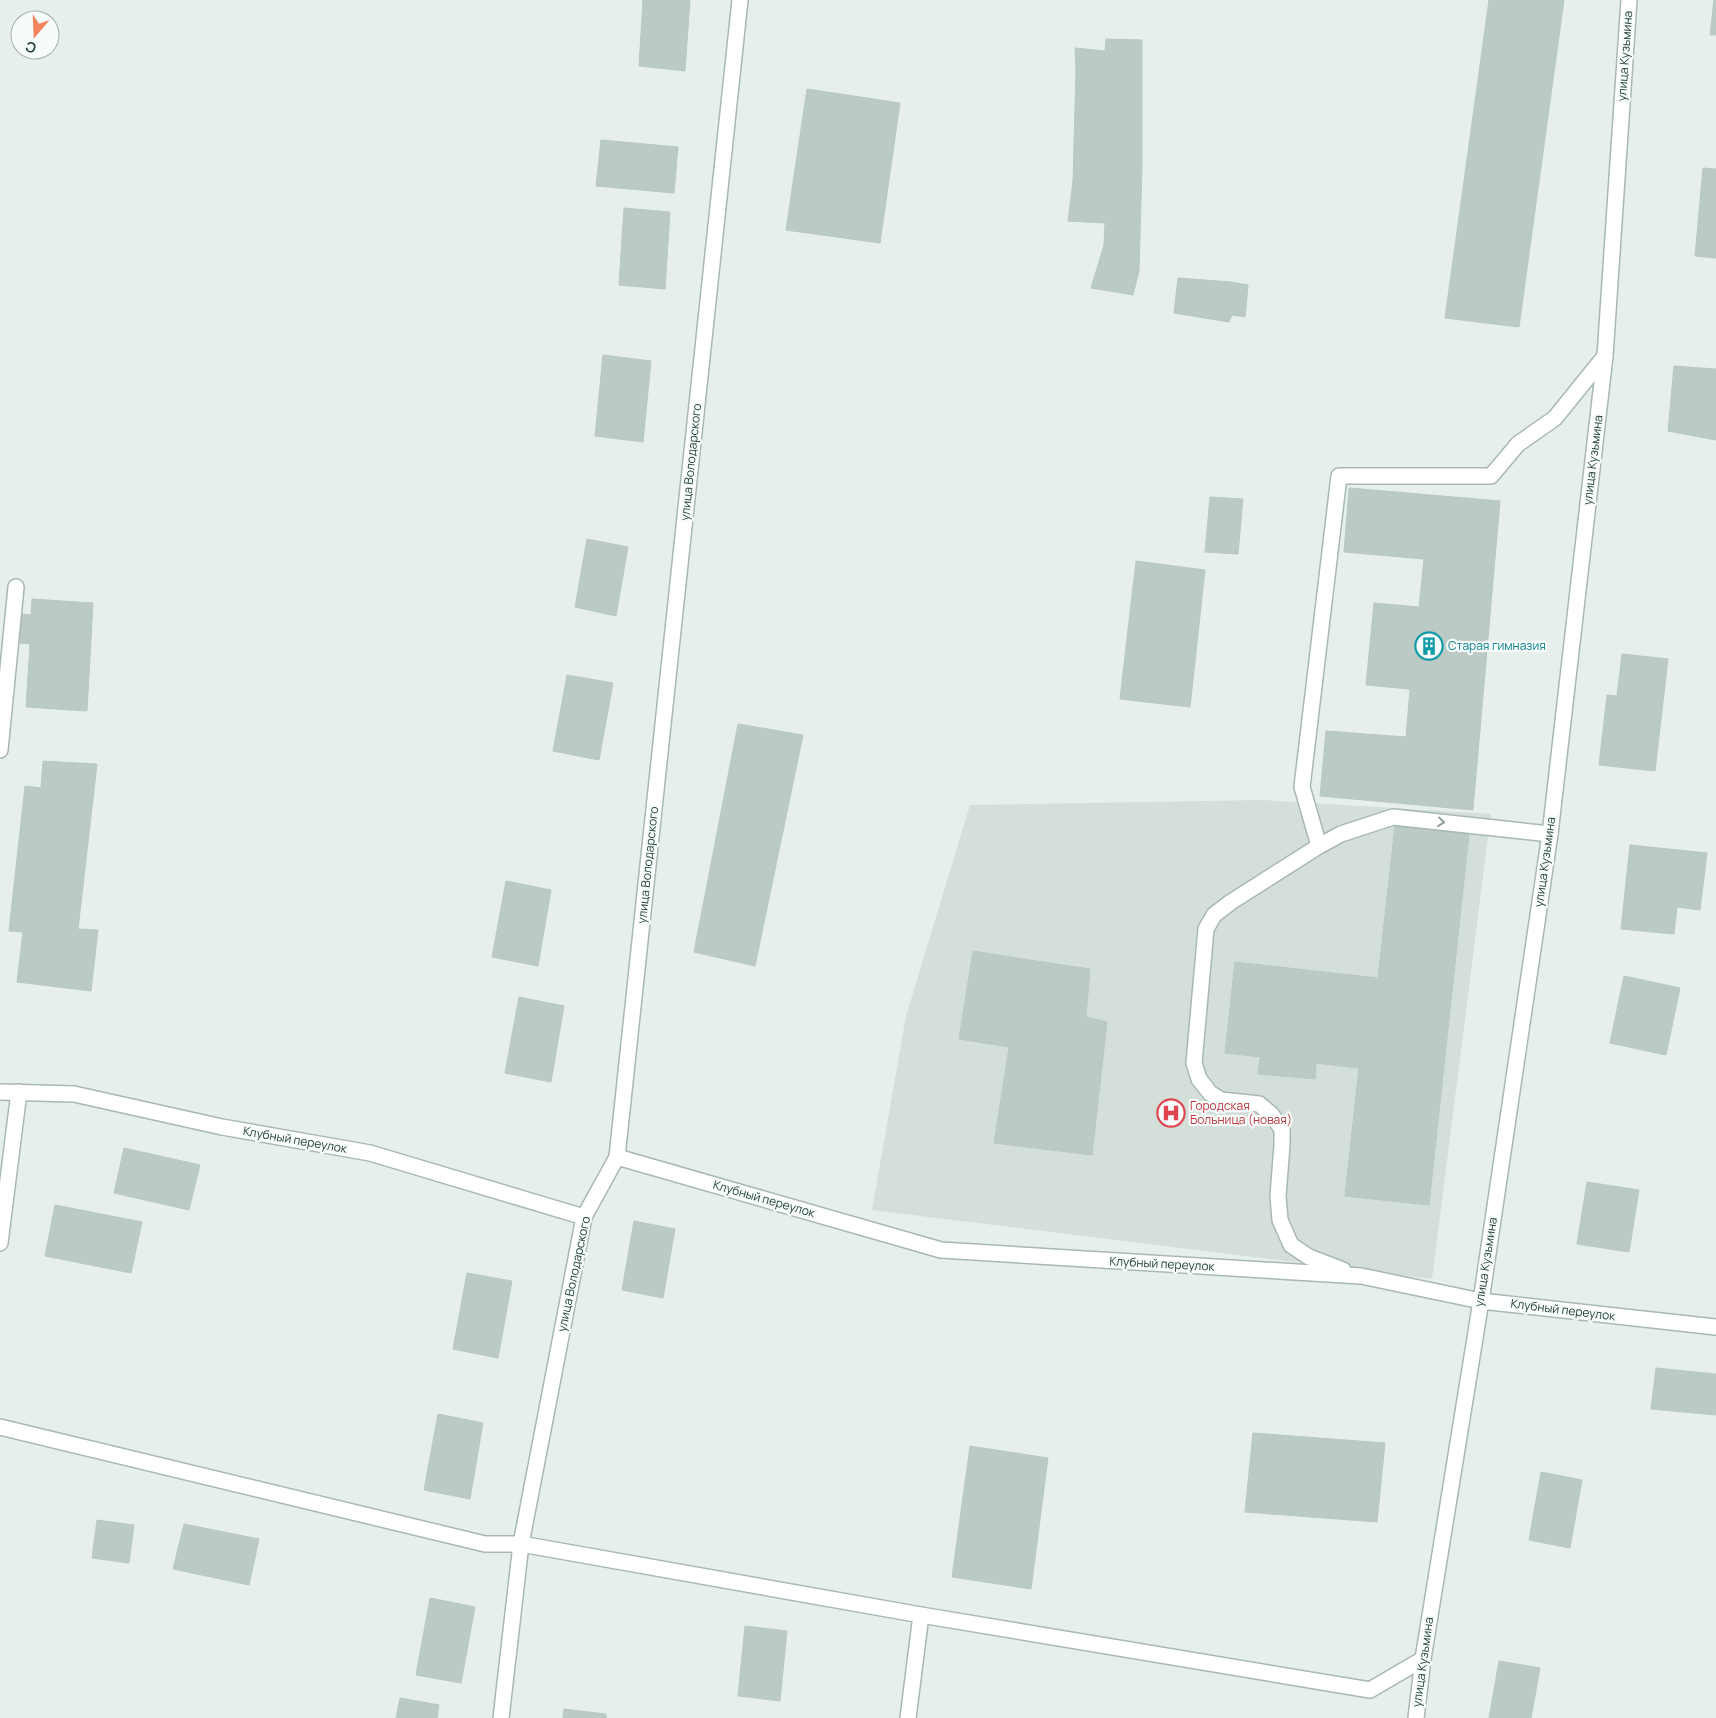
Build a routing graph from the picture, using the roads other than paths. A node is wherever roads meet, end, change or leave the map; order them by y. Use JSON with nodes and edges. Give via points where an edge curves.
{"nodes":[{"id":1,"x":740,"y":0,"type":"edge"},
{"id":2,"x":1629,"y":0,"type":"edge"},
{"id":3,"x":1605,"y":356,"type":"junction"},
{"id":4,"x":16,"y":587,"type":"dead end"},
{"id":5,"x":0,"y":750,"type":"edge"},
{"id":6,"x":1550,"y":834,"type":"junction"},
{"id":7,"x":1319,"y":846,"type":"junction"},
{"id":8,"x":0,"y":1092,"type":"edge"},
{"id":9,"x":19,"y":1092,"type":"junction"},
{"id":10,"x":617,"y":1157,"type":"junction"},
{"id":11,"x":584,"y":1217,"type":"junction"},
{"id":12,"x":0,"y":1243,"type":"edge"},
{"id":13,"x":1361,"y":1276,"type":"junction"},
{"id":14,"x":1481,"y":1301,"type":"junction"},
{"id":15,"x":1716,"y":1328,"type":"edge"},
{"id":16,"x":0,"y":1427,"type":"edge"},
{"id":17,"x":521,"y":1544,"type":"junction"},
{"id":18,"x":921,"y":1615,"type":"junction"},
{"id":19,"x":1422,"y":1659,"type":"junction"},
{"id":20,"x":501,"y":1718,"type":"edge"},
{"id":21,"x":908,"y":1718,"type":"edge"},
{"id":22,"x":1416,"y":1718,"type":"edge"}],
"edges":[{"from":1,"to":10,"type":"street","name":"улица Володарского"},
{"from":2,"to":3,"type":"street","name":"улица Кузьмина"},
{"from":3,"to":6,"type":"street","name":"улица Кузьмина"},
{"from":3,"to":7,"type":"street","via":[[1555,418],[1518,444],[1491,476],[1339,476],[1302,787]]},
{"from":4,"to":5,"type":"street"},
{"from":7,"to":6,"type":"street","one_way":true,"via":[[1341,834],[1393,817]]},
{"from":6,"to":14,"type":"street","name":"улица Кузьмина"},
{"from":7,"to":13,"type":"street","via":[[1231,902],[1214,916],[1206,929],[1194,1063],[1199,1079],[1210,1093],[1221,1100],[1259,1104],[1272,1114],[1282,1130],[1278,1196],[1280,1220],[1291,1245],[1309,1257]]},
{"from":8,"to":9,"type":"street","name":"Клубный переулок"},
{"from":9,"to":11,"type":"street","name":"Клубный переулок","via":[[74,1094],[222,1127],[370,1153]]},
{"from":9,"to":12,"type":"street"},
{"from":10,"to":11,"type":"street","name":"улица Володарского"},
{"from":10,"to":13,"type":"street","name":"Клубный переулок","via":[[941,1250]]},
{"from":11,"to":17,"type":"street","name":"улица Володарского"},
{"from":13,"to":14,"type":"street","name":"Клубный переулок"},
{"from":14,"to":15,"type":"street","name":"Клубный переулок"},
{"from":14,"to":19,"type":"street","name":"улица Кузьмина"},
{"from":16,"to":17,"type":"street","via":[[485,1544]]},
{"from":17,"to":18,"type":"street"},
{"from":17,"to":20,"type":"street","name":"улица Володарского"},
{"from":18,"to":19,"type":"street","via":[[1370,1690]]},
{"from":18,"to":21,"type":"street"},
{"from":19,"to":22,"type":"street","name":"улица Кузьмина"}]}
